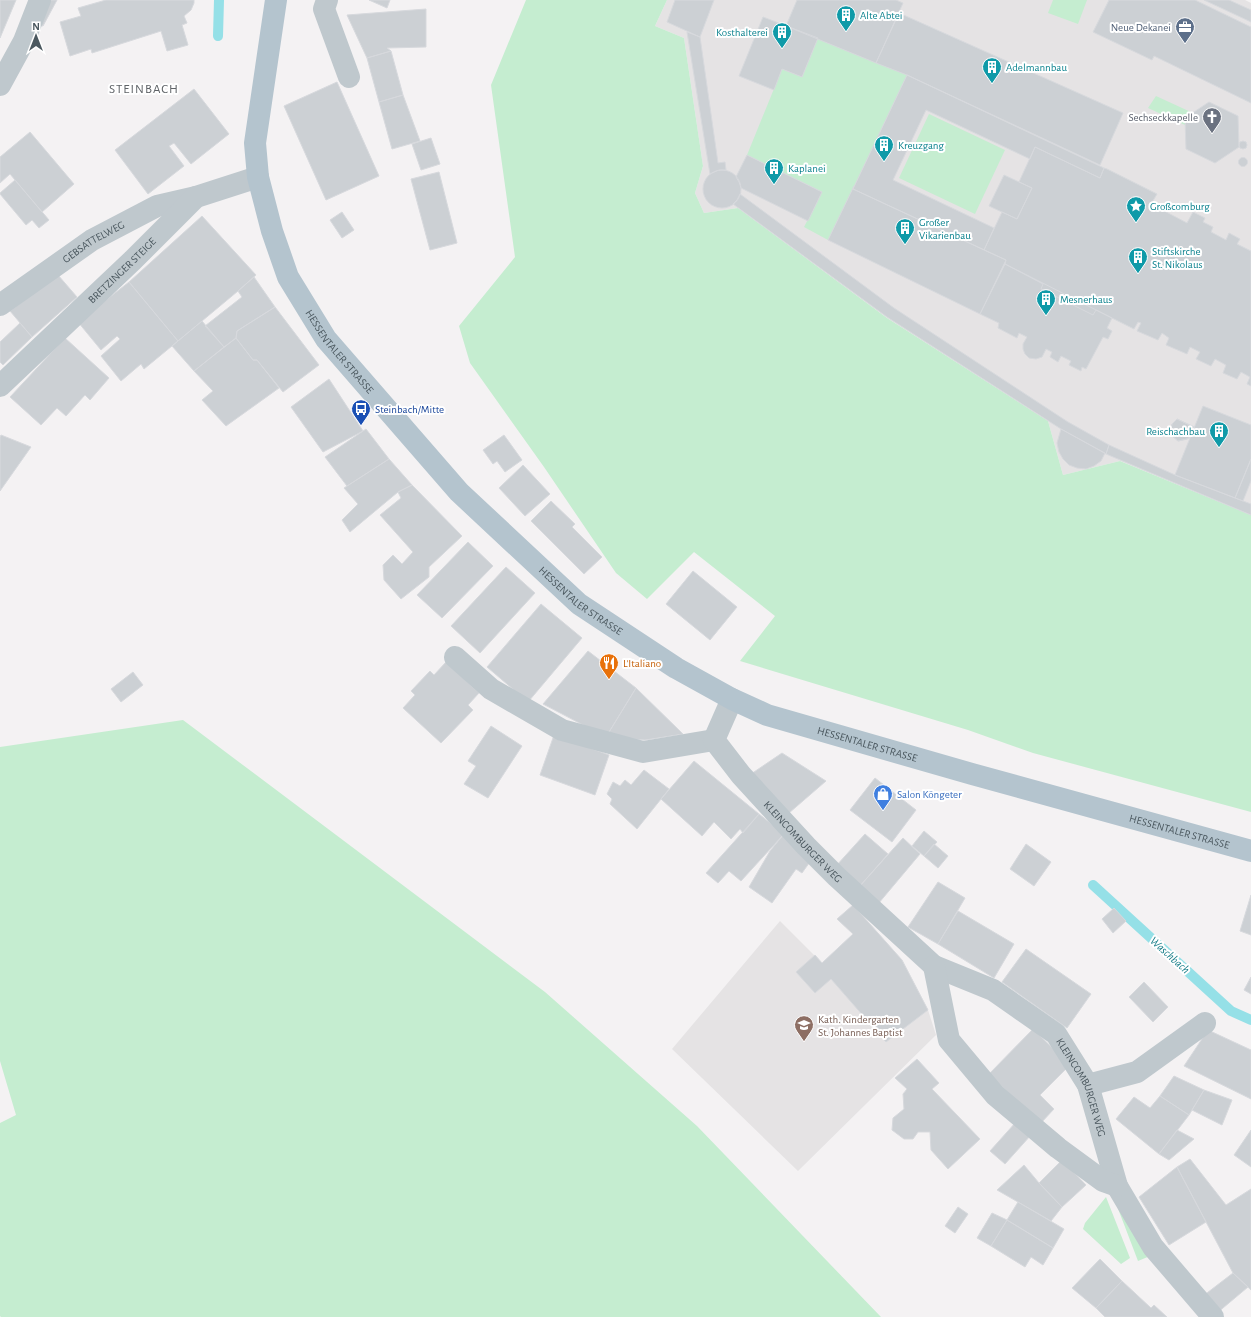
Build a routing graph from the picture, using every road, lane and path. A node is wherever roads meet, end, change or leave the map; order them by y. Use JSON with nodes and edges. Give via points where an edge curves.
{"nodes":[{"id":1,"x":40,"y":0,"type":"edge"},
{"id":2,"x":276,"y":0,"type":"edge"},
{"id":3,"x":327,"y":0,"type":"edge"},
{"id":4,"x":349,"y":77,"type":"dead end"},
{"id":5,"x":0,"y":85,"type":"edge"},
{"id":6,"x":258,"y":177,"type":"junction"},
{"id":7,"x":196,"y":197,"type":"junction"},
{"id":8,"x":0,"y":305,"type":"edge"},
{"id":9,"x":0,"y":386,"type":"edge"},
{"id":10,"x":455,"y":657,"type":"dead end"},
{"id":11,"x":732,"y":699,"type":"junction"},
{"id":12,"x":714,"y":740,"type":"junction"},
{"id":13,"x":1251,"y":851,"type":"edge"},
{"id":14,"x":934,"y":966,"type":"junction"},
{"id":15,"x":1205,"y":1023,"type":"dead end"},
{"id":16,"x":1088,"y":1085,"type":"junction"},
{"id":17,"x":1117,"y":1186,"type":"junction"},
{"id":18,"x":1213,"y":1317,"type":"edge"}],
"edges":[{"from":1,"to":5,"type":"street","via":[[24,41]]},
{"from":2,"to":6,"type":"main road","name":"HESSENTALER STRASSE","via":[[255,143]]},
{"from":3,"to":4,"type":"street","via":[[324,10]]},
{"from":6,"to":7,"type":"street","name":"BRETZINGER STEIGE"},
{"from":6,"to":11,"type":"main road","name":"HESSENTALER STRASSE","via":[[272,231],[288,277],[326,339],[459,492],[579,604],[676,668]]},
{"from":7,"to":8,"type":"street","name":"GEBSATTELWEG","via":[[157,206],[92,240]]},
{"from":7,"to":9,"type":"street","name":"BRETZINGER STEIGE"},
{"from":10,"to":12,"type":"street","via":[[491,689],[562,730],[643,752]]},
{"from":11,"to":12,"type":"street"},
{"from":11,"to":13,"type":"main road","name":"HESSENTALER STRASSE","via":[[767,715]]},
{"from":12,"to":14,"type":"street","name":"KLEINCOMBURGER WEG","via":[[741,775],[806,846]]},
{"from":14,"to":16,"type":"street","name":"KLEINCOMBURGER WEG","via":[[993,990],[1056,1034]]},
{"from":14,"to":17,"type":"street","via":[[949,1040],[995,1096],[1058,1148],[1103,1181]]},
{"from":15,"to":16,"type":"street","via":[[1137,1072]]},
{"from":16,"to":17,"type":"street","name":"KLEINCOMBURGER WEG"},
{"from":17,"to":18,"type":"street","name":"KLEINCOMBURGER WEG","via":[[1153,1246]]}]}
